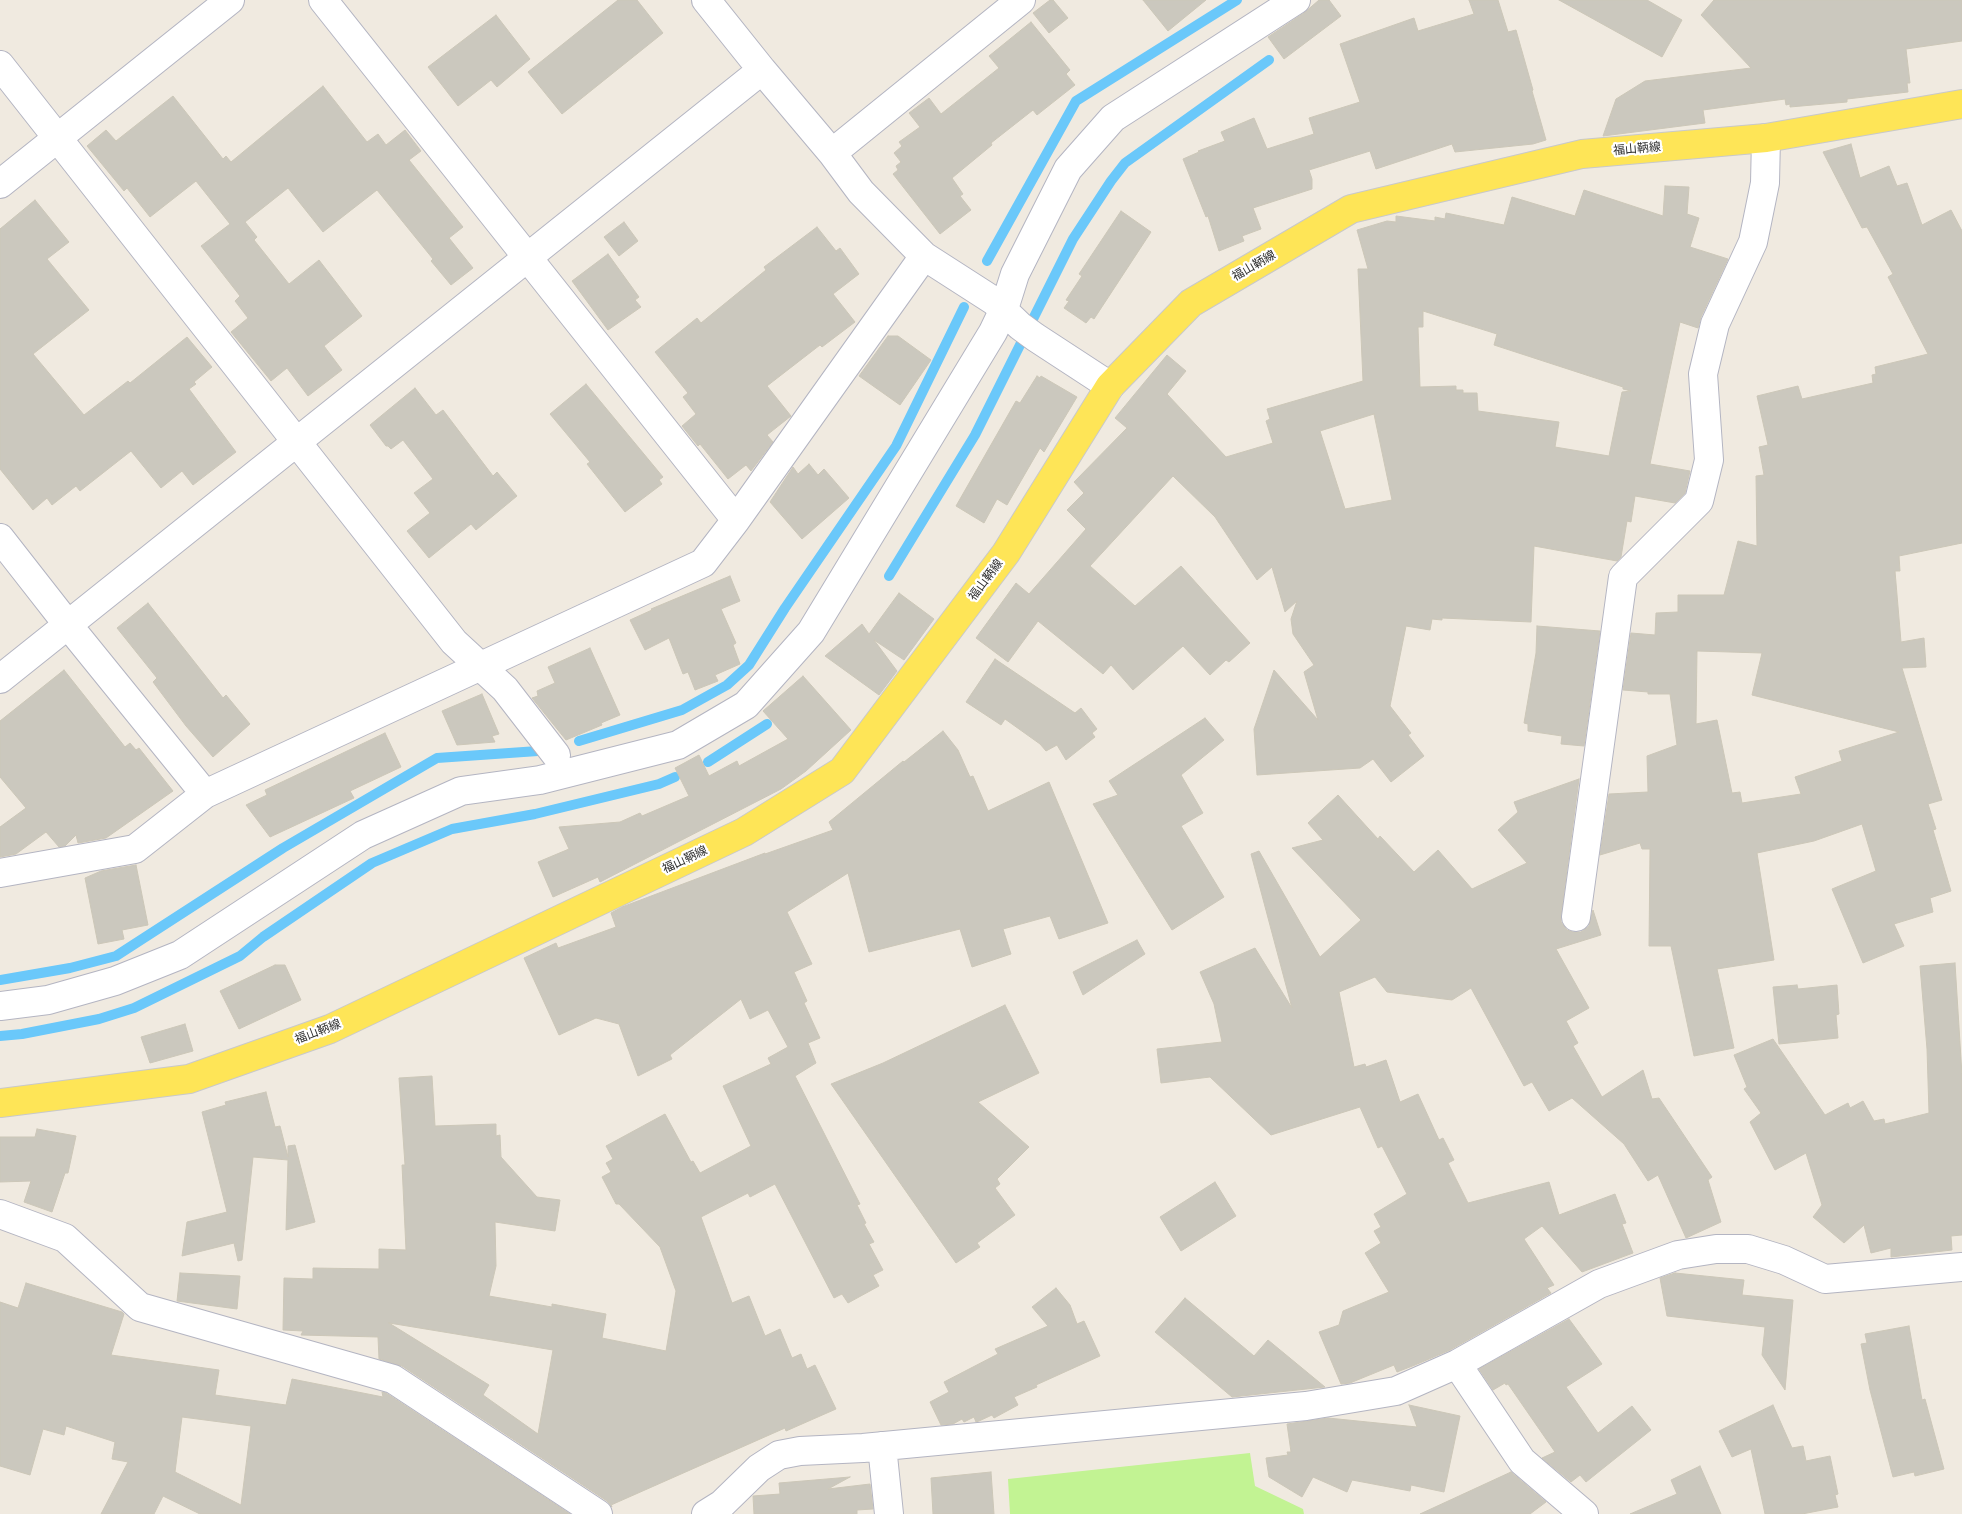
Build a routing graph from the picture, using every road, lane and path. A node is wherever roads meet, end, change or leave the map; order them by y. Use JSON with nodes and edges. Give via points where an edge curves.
{"nodes":[{"id":1,"x":230,"y":0,"type":"edge"},
{"id":2,"x":323,"y":0,"type":"edge"},
{"id":3,"x":706,"y":0,"type":"edge"},
{"id":4,"x":1021,"y":0,"type":"edge"},
{"id":5,"x":1296,"y":0,"type":"edge"},
{"id":6,"x":0,"y":65,"type":"edge"},
{"id":7,"x":762,"y":70,"type":"junction"},
{"id":8,"x":1962,"y":104,"type":"edge"},
{"id":9,"x":58,"y":138,"type":"junction"},
{"id":10,"x":1766,"y":138,"type":"junction"},
{"id":11,"x":832,"y":153,"type":"junction"},
{"id":12,"x":0,"y":184,"type":"edge"},
{"id":13,"x":924,"y":256,"type":"junction"},
{"id":14,"x":528,"y":258,"type":"junction"},
{"id":15,"x":1020,"y":324,"type":"junction"},
{"id":16,"x":1110,"y":386,"type":"junction"},
{"id":17,"x":297,"y":442,"type":"junction"},
{"id":18,"x":736,"y":520,"type":"junction"},
{"id":19,"x":0,"y":538,"type":"edge"},
{"id":20,"x":68,"y":625,"type":"junction"},
{"id":21,"x":480,"y":666,"type":"junction"},
{"id":22,"x":0,"y":679,"type":"edge"},
{"id":23,"x":556,"y":755,"type":"dead end"},
{"id":24,"x":205,"y":794,"type":"junction"},
{"id":25,"x":0,"y":873,"type":"edge"},
{"id":26,"x":1576,"y":917,"type":"dead end"},
{"id":27,"x":0,"y":1006,"type":"edge"},
{"id":28,"x":0,"y":1103,"type":"edge"},
{"id":29,"x":0,"y":1214,"type":"edge"},
{"id":30,"x":1962,"y":1267,"type":"edge"},
{"id":31,"x":1457,"y":1364,"type":"junction"},
{"id":32,"x":882,"y":1446,"type":"junction"},
{"id":33,"x":598,"y":1514,"type":"edge"},
{"id":34,"x":706,"y":1514,"type":"edge"},
{"id":35,"x":890,"y":1514,"type":"edge"},
{"id":36,"x":1584,"y":1514,"type":"edge"}],
"edges":[{"from":1,"to":9,"type":"street"},
{"from":2,"to":14,"type":"street"},
{"from":3,"to":7,"type":"street"},
{"from":4,"to":11,"type":"street"},
{"from":5,"to":15,"type":"street","via":[[1113,118],[1068,169],[1015,274]]},
{"from":6,"to":9,"type":"street"},
{"from":7,"to":11,"type":"street"},
{"from":7,"to":14,"type":"street"},
{"from":8,"to":10,"type":"main road","name":"福山鞆線"},
{"from":9,"to":12,"type":"street"},
{"from":9,"to":17,"type":"street"},
{"from":10,"to":16,"type":"main road","name":"福山鞆線","via":[[1582,154],[1351,209],[1191,303]]},
{"from":10,"to":26,"type":"street","via":[[1765,183],[1753,242],[1714,324],[1702,374],[1709,460],[1699,501],[1623,577]]},
{"from":11,"to":13,"type":"street","via":[[861,192]]},
{"from":13,"to":15,"type":"street"},
{"from":13,"to":18,"type":"street"},
{"from":14,"to":17,"type":"street"},
{"from":14,"to":18,"type":"street"},
{"from":15,"to":16,"type":"street"},
{"from":15,"to":27,"type":"street","via":[[993,332],[810,632],[746,705],[678,745],[540,780],[461,791],[363,835],[180,955],[115,981],[48,1000]]},
{"from":16,"to":28,"type":"main road","name":"福山鞆線","via":[[1006,553],[842,771],[744,832],[330,1029],[189,1079]]},
{"from":17,"to":20,"type":"street"},
{"from":17,"to":21,"type":"street","via":[[454,642]]},
{"from":18,"to":21,"type":"street","via":[[703,563]]},
{"from":19,"to":20,"type":"street"},
{"from":20,"to":22,"type":"street"},
{"from":20,"to":24,"type":"street"},
{"from":21,"to":23,"type":"street","via":[[506,689]]},
{"from":21,"to":24,"type":"street"},
{"from":24,"to":25,"type":"street","via":[[135,849]]},
{"from":29,"to":33,"type":"street","via":[[65,1238],[140,1307],[393,1380]]},
{"from":30,"to":31,"type":"street","via":[[1825,1279],[1784,1260],[1748,1249],[1716,1249],[1678,1255],[1599,1284]]},
{"from":31,"to":32,"type":"street","via":[[1396,1391],[1306,1406]]},
{"from":31,"to":36,"type":"street","via":[[1522,1461]]},
{"from":32,"to":34,"type":"street","via":[[779,1455]]},
{"from":32,"to":35,"type":"street"}]}
